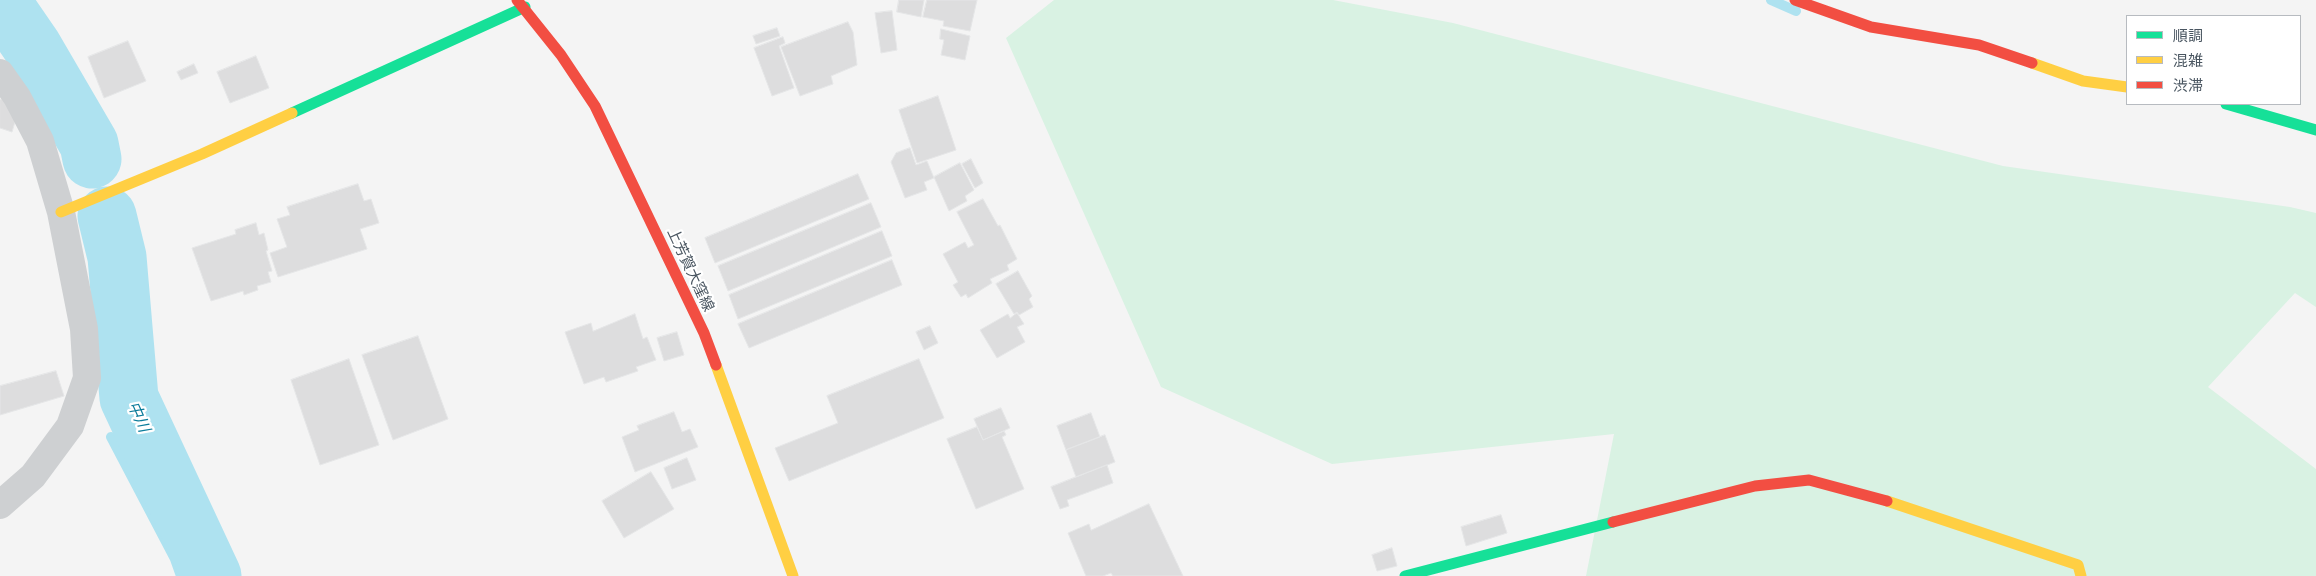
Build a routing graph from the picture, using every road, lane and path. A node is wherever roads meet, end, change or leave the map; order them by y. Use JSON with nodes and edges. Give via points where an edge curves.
{"nodes":[{"id":1,"x":1796,"y":0,"type":"edge"},
{"id":2,"x":521,"y":4,"type":"edge"},
{"id":3,"x":0,"y":73,"type":"edge"},
{"id":4,"x":2126,"y":86,"type":"edge"},
{"id":5,"x":2230,"y":105,"type":"edge"},
{"id":6,"x":2316,"y":130,"type":"edge"},
{"id":7,"x":61,"y":212,"type":"junction"},
{"id":8,"x":0,"y":505,"type":"edge"},
{"id":9,"x":792,"y":576,"type":"edge"},
{"id":10,"x":1405,"y":576,"type":"edge"},
{"id":11,"x":2081,"y":576,"type":"edge"}],
"edges":[{"from":1,"to":4,"type":"street","via":[[1871,27],[1979,45],[2083,81]]},
{"from":2,"to":7,"type":"street","via":[[202,154]]},
{"from":2,"to":9,"type":"street","name":"上芳賀大窪線","via":[[595,106],[704,333]]},
{"from":3,"to":7,"type":"street","via":[[40,141]]},
{"from":5,"to":6,"type":"street"},
{"from":7,"to":8,"type":"street","via":[[84,329],[87,378],[70,426],[33,476]]},
{"from":10,"to":11,"type":"street","via":[[1755,486],[1809,480],[1910,507],[2078,565]]}]}
